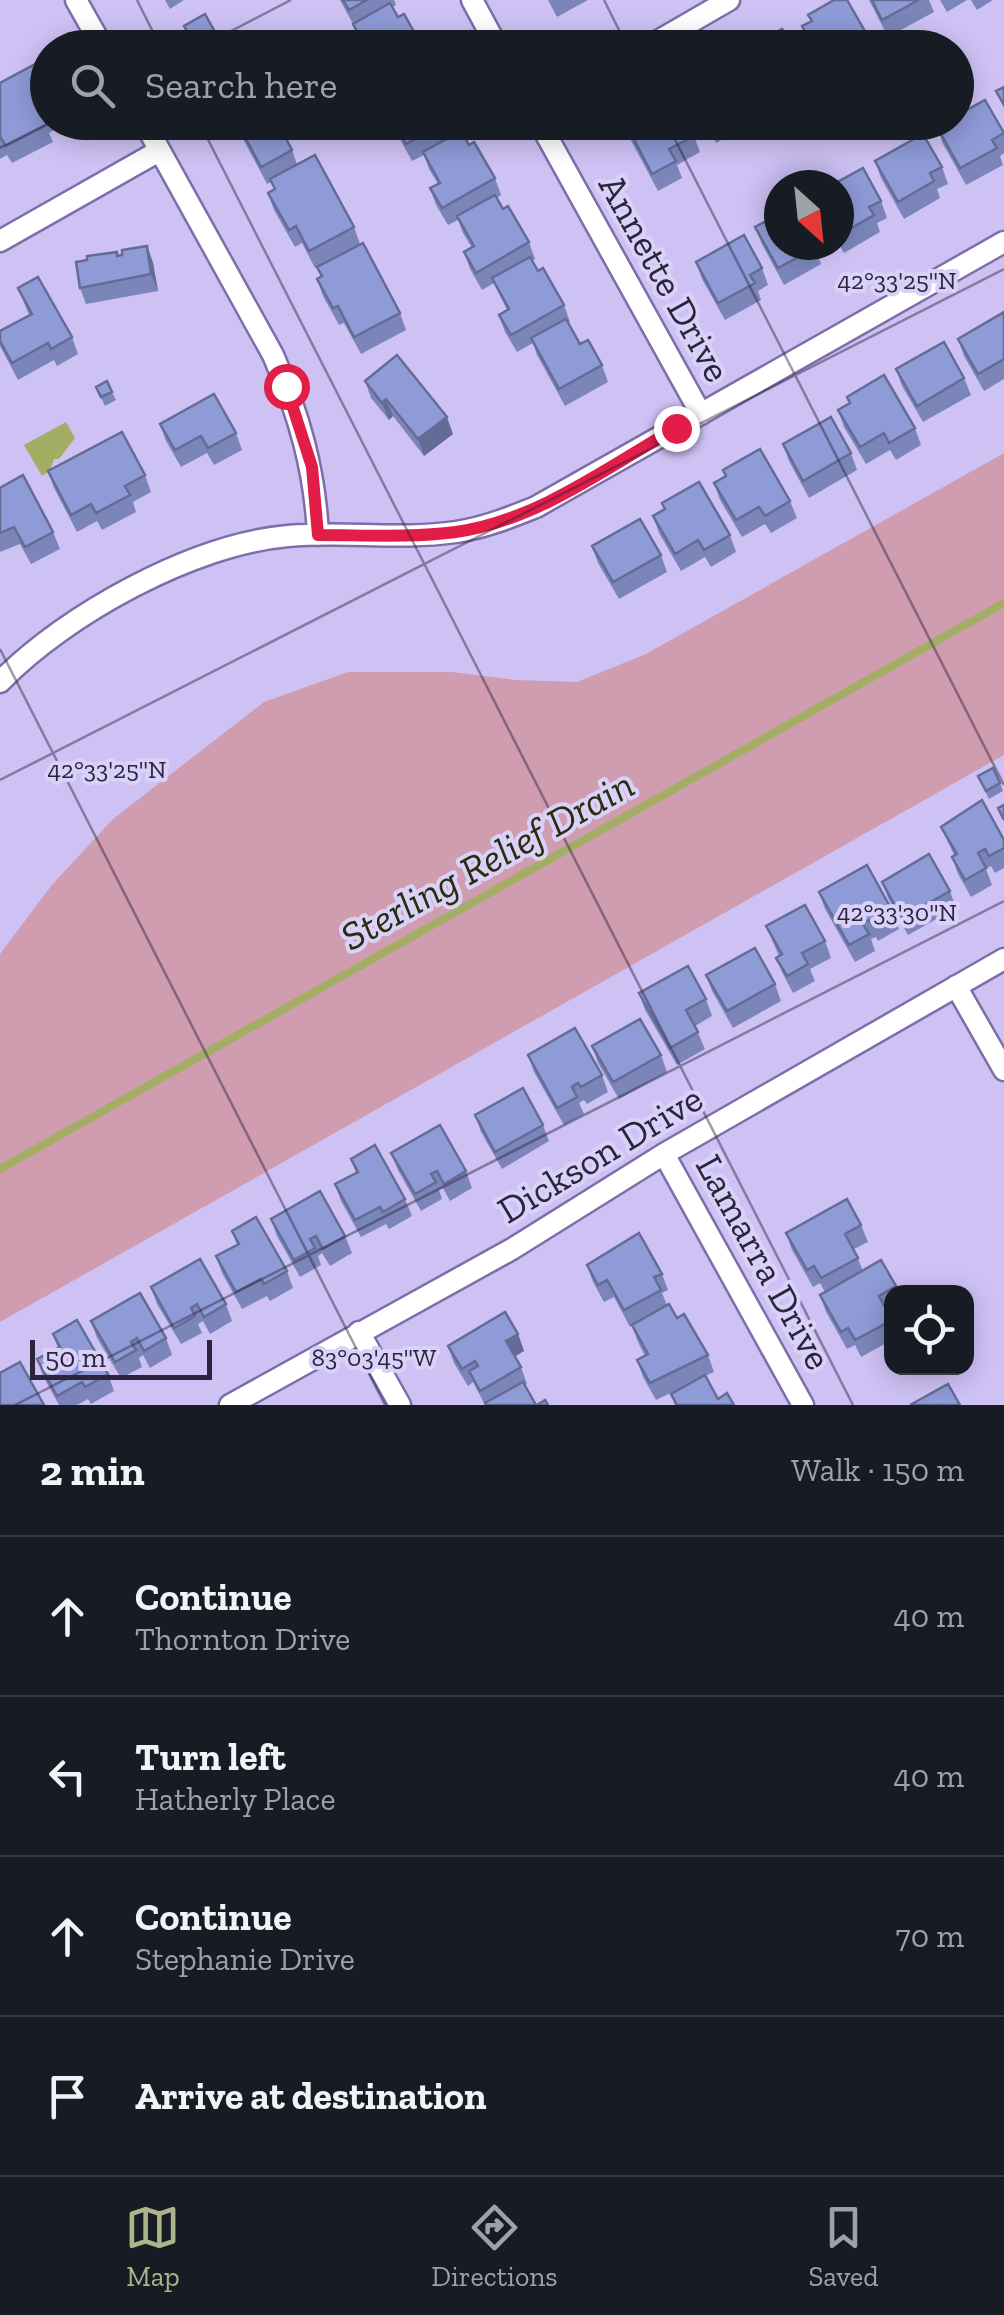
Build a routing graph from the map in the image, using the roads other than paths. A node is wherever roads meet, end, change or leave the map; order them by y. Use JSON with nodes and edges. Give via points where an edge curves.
{"nodes":[{"id":1,"x":76,"y":0,"type":"edge"},
{"id":2,"x":472,"y":0,"type":"edge"},
{"id":3,"x":729,"y":0,"type":"edge"},
{"id":4,"x":92,"y":30,"type":"edge"},
{"id":5,"x":488,"y":30,"type":"edge"},
{"id":6,"x":677,"y":30,"type":"edge"},
{"id":7,"x":153,"y":140,"type":"edge"},
{"id":8,"x":549,"y":140,"type":"edge"},
{"id":9,"x":159,"y":151,"type":"junction"},
{"id":10,"x":0,"y":240,"type":"edge"},
{"id":11,"x":1004,"y":242,"type":"edge"},
{"id":12,"x":700,"y":414,"type":"junction"},
{"id":13,"x":318,"y":535,"type":"junction"},
{"id":14,"x":0,"y":682,"type":"edge"},
{"id":15,"x":1004,"y":959,"type":"edge"},
{"id":16,"x":956,"y":986,"type":"junction"},
{"id":17,"x":1004,"y":1070,"type":"edge"},
{"id":18,"x":664,"y":1154,"type":"junction"},
{"id":19,"x":359,"y":1332,"type":"junction"},
{"id":20,"x":230,"y":1405,"type":"edge"},
{"id":21,"x":400,"y":1405,"type":"edge"},
{"id":22,"x":804,"y":1405,"type":"edge"}],
"edges":[{"from":1,"to":4,"type":"street"},
{"from":2,"to":5,"type":"street"},
{"from":3,"to":6,"type":"street"},
{"from":7,"to":9,"type":"street"},
{"from":8,"to":12,"type":"street","name":"Annette Drive"},
{"from":9,"to":10,"type":"street"},
{"from":9,"to":13,"type":"street","via":[[286,386],[312,467]]},
{"from":11,"to":12,"type":"street"},
{"from":12,"to":13,"type":"street","via":[[536,507],[459,532]]},
{"from":13,"to":14,"type":"street","via":[[259,540],[190,560],[72,623]]},
{"from":15,"to":16,"type":"street","name":"Dickson Drive"},
{"from":16,"to":17,"type":"street"},
{"from":16,"to":18,"type":"street","name":"Dickson Drive"},
{"from":18,"to":19,"type":"street","name":"Dickson Drive","via":[[512,1249]]},
{"from":18,"to":22,"type":"street","name":"Lamarra Drive"},
{"from":19,"to":20,"type":"street","name":"Dickson Drive"},
{"from":19,"to":21,"type":"street"}]}
